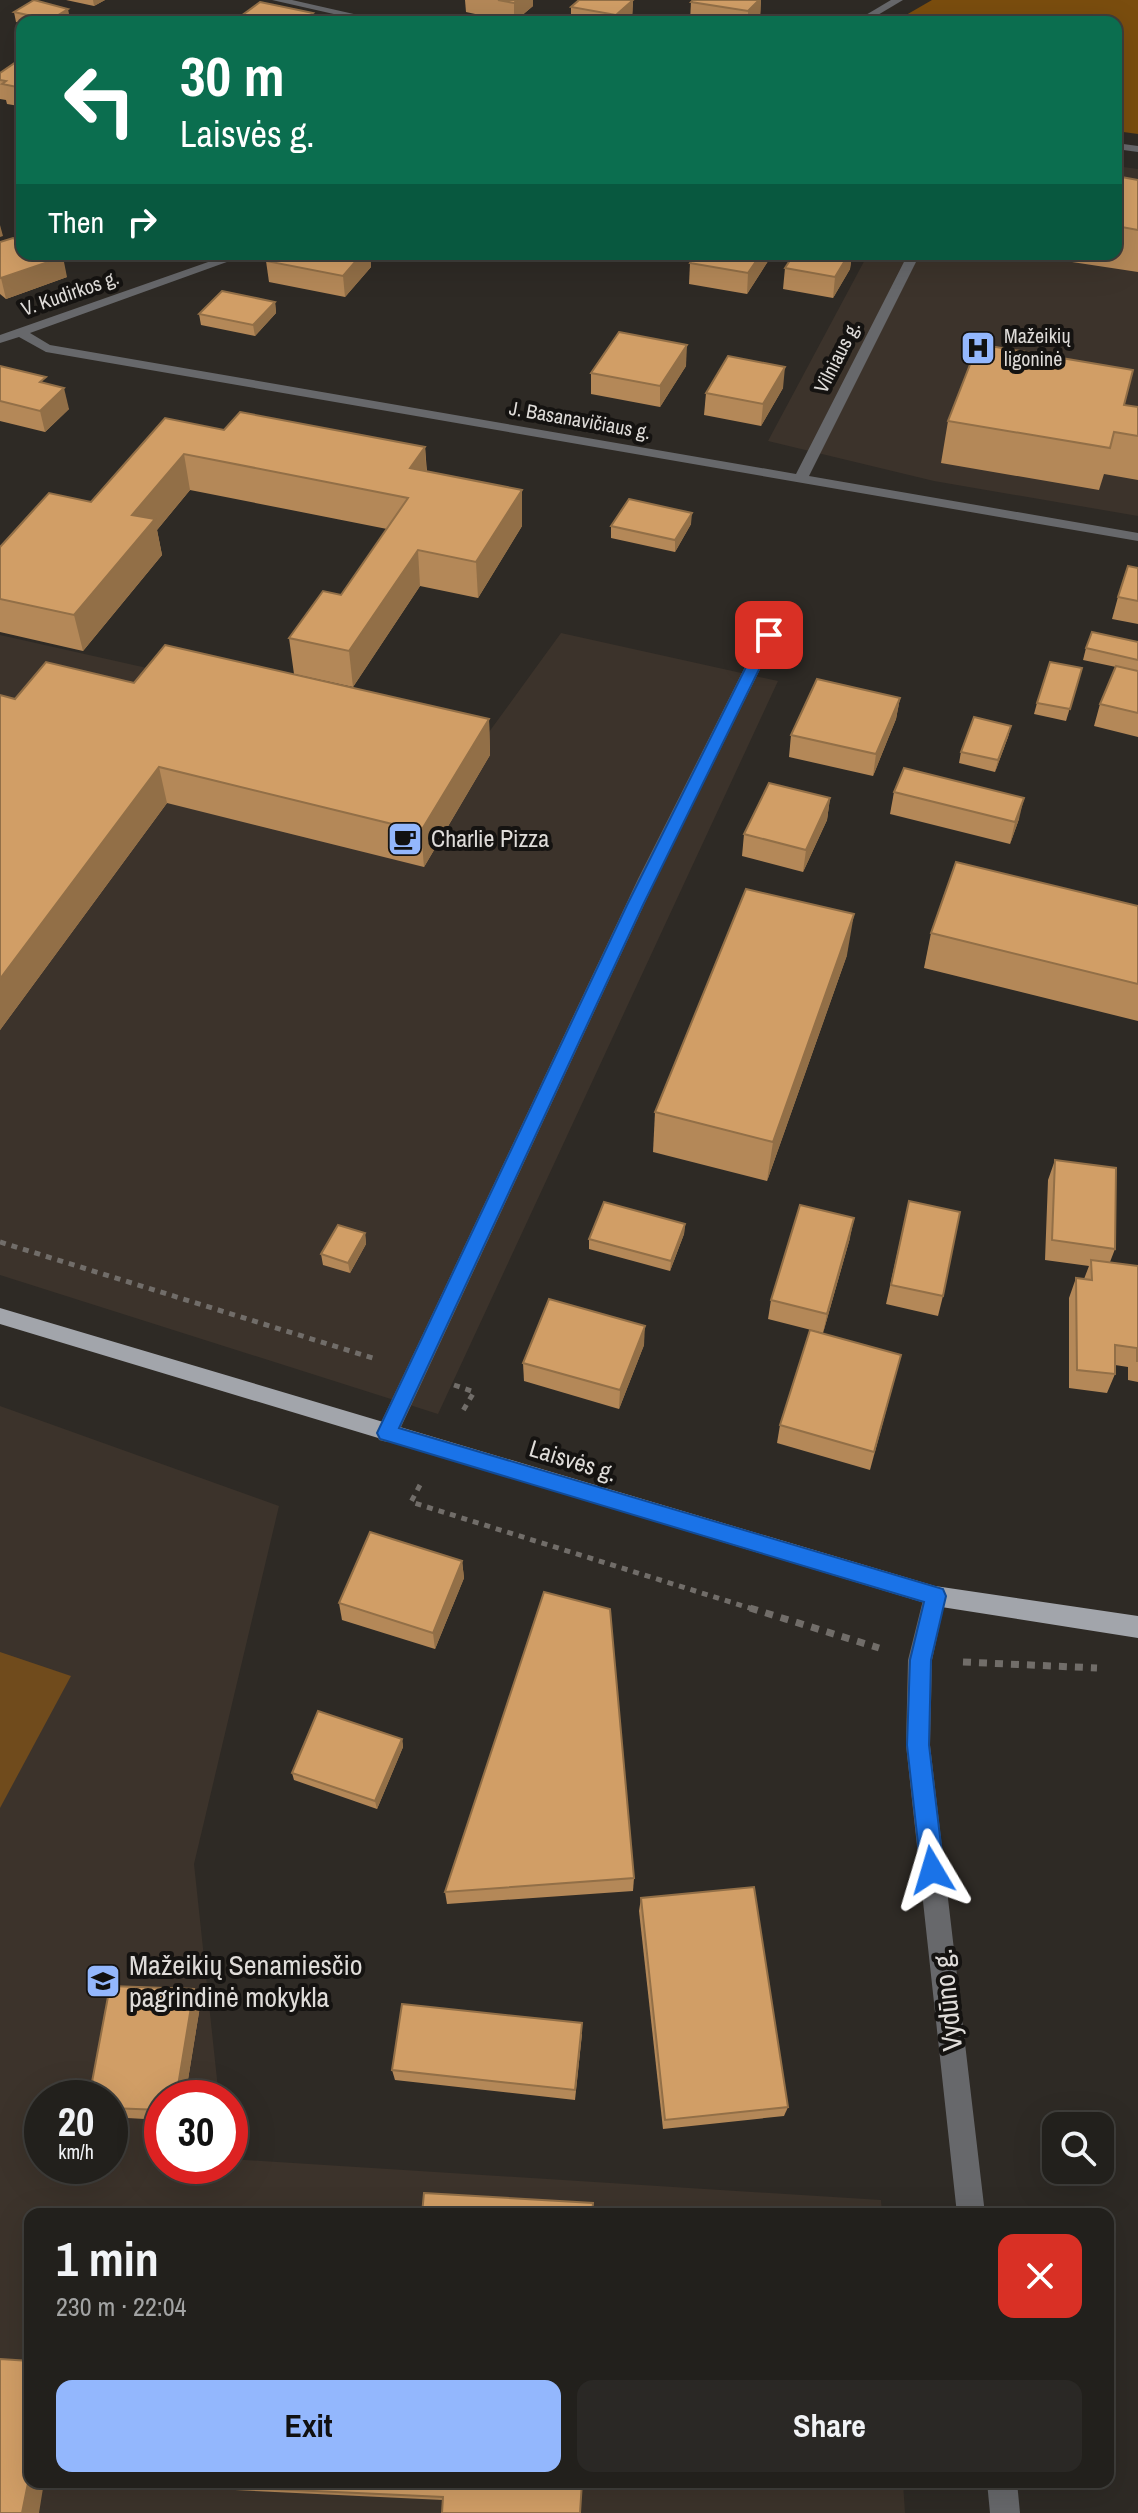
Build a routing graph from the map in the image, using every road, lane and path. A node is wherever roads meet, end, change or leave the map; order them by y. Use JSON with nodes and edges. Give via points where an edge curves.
{"nodes":[{"id":1,"x":277,"y":0,"type":"edge"},
{"id":2,"x":898,"y":0,"type":"edge"},
{"id":3,"x":355,"y":16,"type":"edge"},
{"id":4,"x":870,"y":16,"type":"edge"},
{"id":5,"x":226,"y":260,"type":"edge"},
{"id":6,"x":911,"y":260,"type":"edge"},
{"id":7,"x":20,"y":332,"type":"junction"},
{"id":8,"x":0,"y":339,"type":"edge"},
{"id":9,"x":800,"y":479,"type":"junction"},
{"id":10,"x":1138,"y":537,"type":"edge"},
{"id":11,"x":769,"y":635,"type":"dead end"},
{"id":12,"x":0,"y":1316,"type":"edge"},
{"id":13,"x":387,"y":1433,"type":"junction"},
{"id":14,"x":935,"y":1596,"type":"junction"},
{"id":15,"x":1138,"y":1627,"type":"edge"},
{"id":16,"x":920,"y":1660,"type":"junction"},
{"id":17,"x":1107,"y":1668,"type":"dead end"},
{"id":18,"x":970,"y":2208,"type":"edge"},
{"id":19,"x":1003,"y":2488,"type":"edge"},
{"id":20,"x":1005,"y":2513,"type":"edge"}],
"edges":[{"from":1,"to":3,"type":"street"},
{"from":2,"to":4,"type":"street"},
{"from":5,"to":7,"type":"street","name":"V. Kudirkos g."},
{"from":6,"to":9,"type":"street","name":"Vilniaus g."},
{"from":7,"to":8,"type":"street","name":"V. Kudirkos g."},
{"from":7,"to":9,"type":"street","name":"J. Basanavičiaus g.","via":[[46,348]]},
{"from":9,"to":10,"type":"street","name":"J. Basanavičiaus g."},
{"from":11,"to":13,"type":"street","via":[[629,918]]},
{"from":12,"to":13,"type":"main road","name":"Laisvės g."},
{"from":13,"to":14,"type":"main road","name":"Laisvės g."},
{"from":14,"to":15,"type":"main road","name":"Laisvės g."},
{"from":14,"to":16,"type":"street","name":"Vydūno g."},
{"from":16,"to":17,"type":"path"},
{"from":16,"to":18,"type":"street","name":"Vydūno g.","via":[[918,1745]]},
{"from":19,"to":20,"type":"street"}]}
